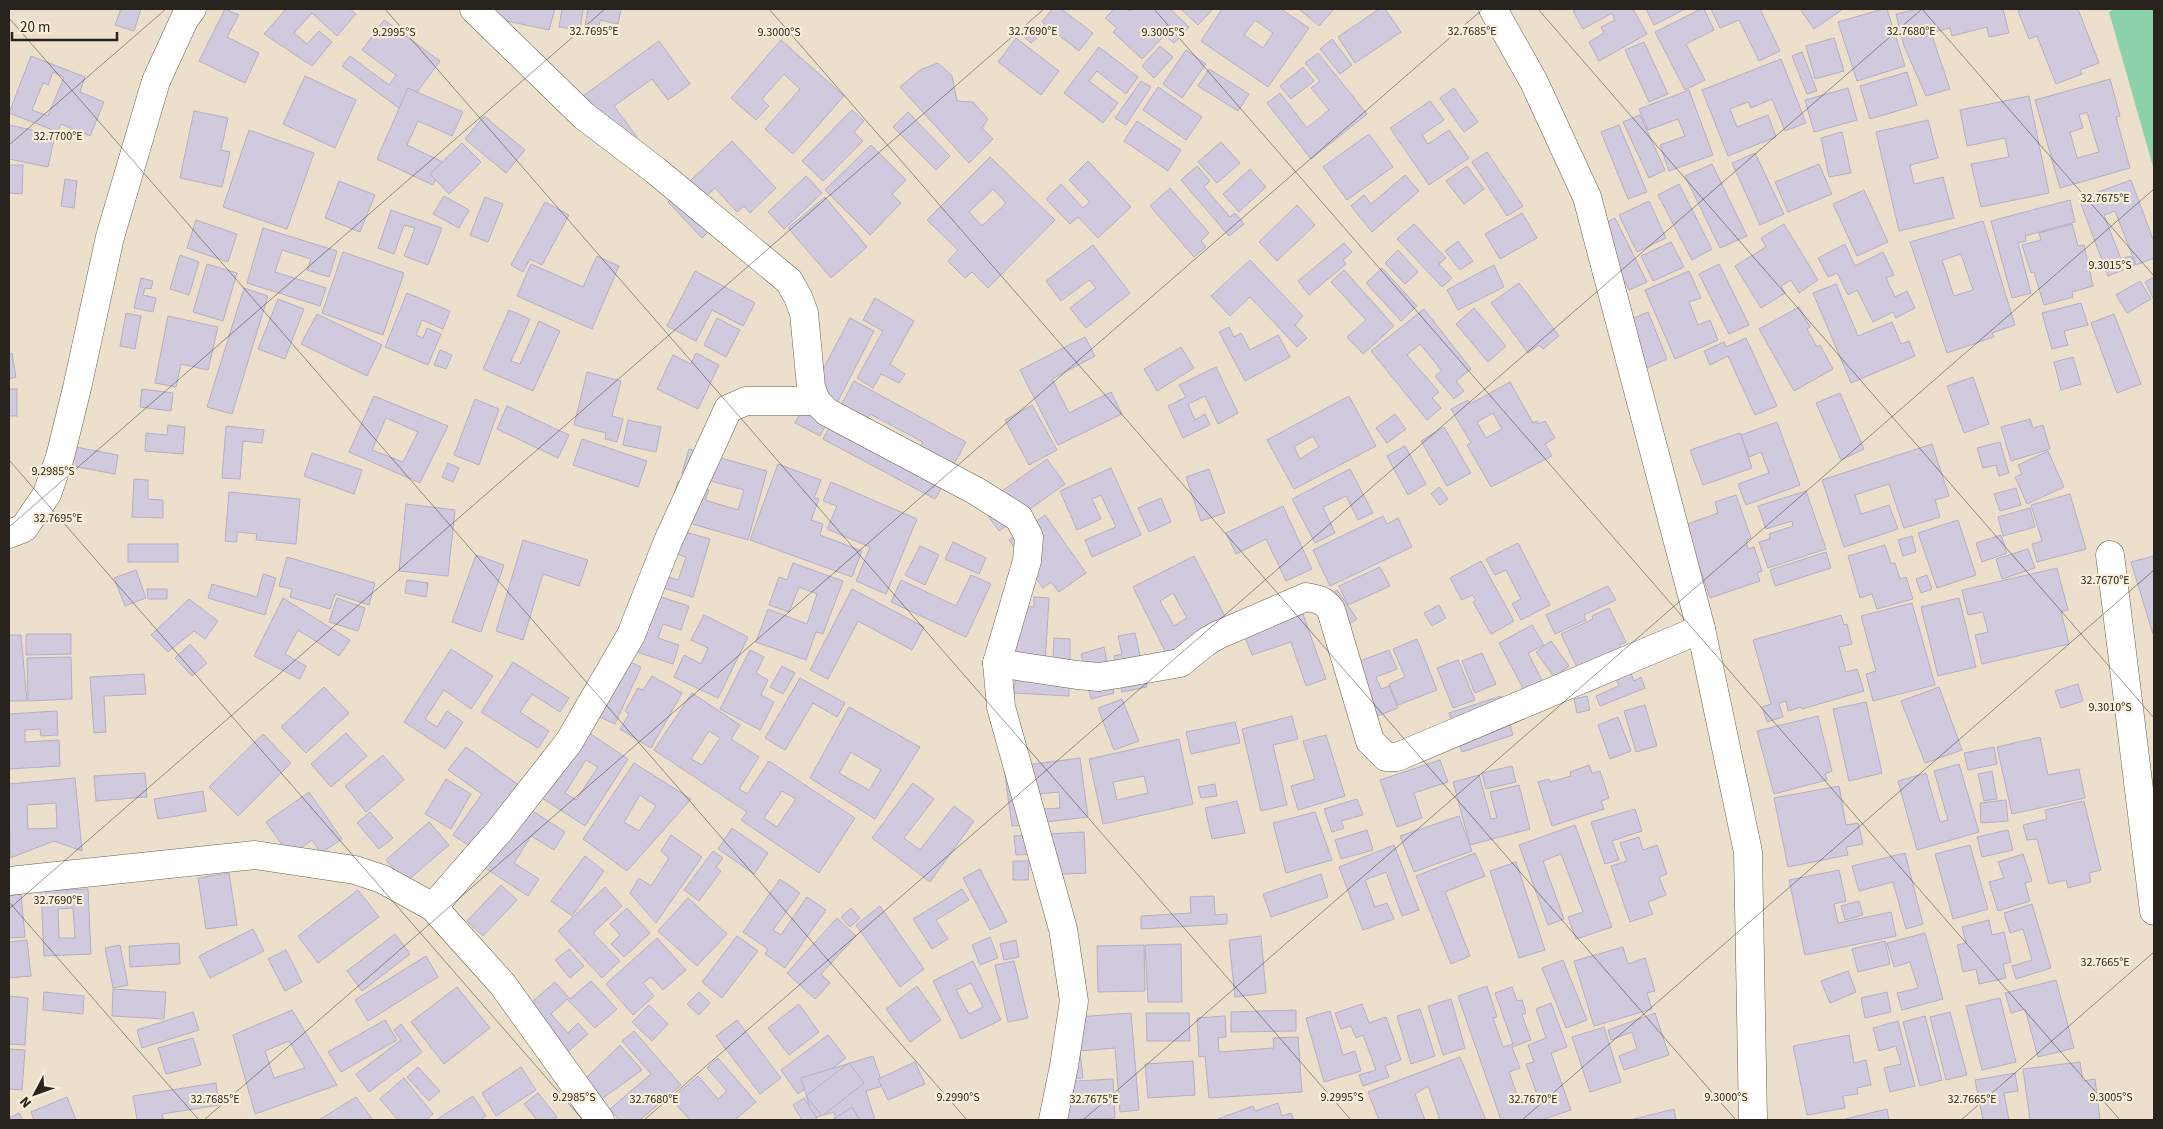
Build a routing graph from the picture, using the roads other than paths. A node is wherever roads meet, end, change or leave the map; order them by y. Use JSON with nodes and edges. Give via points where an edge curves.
{"nodes":[{"id":1,"x":192,"y":9,"type":"edge"},
{"id":2,"x":474,"y":9,"type":"edge"},
{"id":3,"x":1493,"y":9,"type":"edge"},
{"id":4,"x":816,"y":401,"type":"junction"},
{"id":5,"x":9,"y":534,"type":"edge"},
{"id":6,"x":2110,"y":555,"type":"dead end"},
{"id":7,"x":1701,"y":629,"type":"junction"},
{"id":8,"x":997,"y":663,"type":"junction"},
{"id":9,"x":9,"y":881,"type":"edge"},
{"id":10,"x":433,"y":907,"type":"junction"},
{"id":11,"x":2154,"y":911,"type":"edge"},
{"id":12,"x":600,"y":1120,"type":"edge"},
{"id":13,"x":1052,"y":1120,"type":"edge"},
{"id":14,"x":1752,"y":1120,"type":"edge"}],
"edges":[{"from":1,"to":5,"type":"street","via":[[156,81],[110,237],[60,457],[47,494],[24,528]]},
{"from":2,"to":4,"type":"street","via":[[584,116],[789,281],[804,313],[811,387]]},
{"from":3,"to":7,"type":"street","via":[[1534,82],[1587,196]]},
{"from":4,"to":8,"type":"street","via":[[843,422],[976,491],[1019,518],[1029,537],[1027,561]]},
{"from":4,"to":10,"type":"street","via":[[746,401],[728,409],[668,541],[631,635],[569,742],[500,830]]},
{"from":6,"to":11,"type":"street"},
{"from":7,"to":8,"type":"street","via":[[1397,758],[1386,757],[1370,741],[1331,610],[1320,599],[1306,597],[1218,635],[1174,665],[1099,676]]},
{"from":7,"to":14,"type":"street","via":[[1748,852]]},
{"from":8,"to":13,"type":"street","via":[[1001,707],[1063,929],[1074,1001]]},
{"from":9,"to":10,"type":"street","via":[[255,855],[355,870],[382,879]]},
{"from":10,"to":12,"type":"street","via":[[503,986]]}]}
